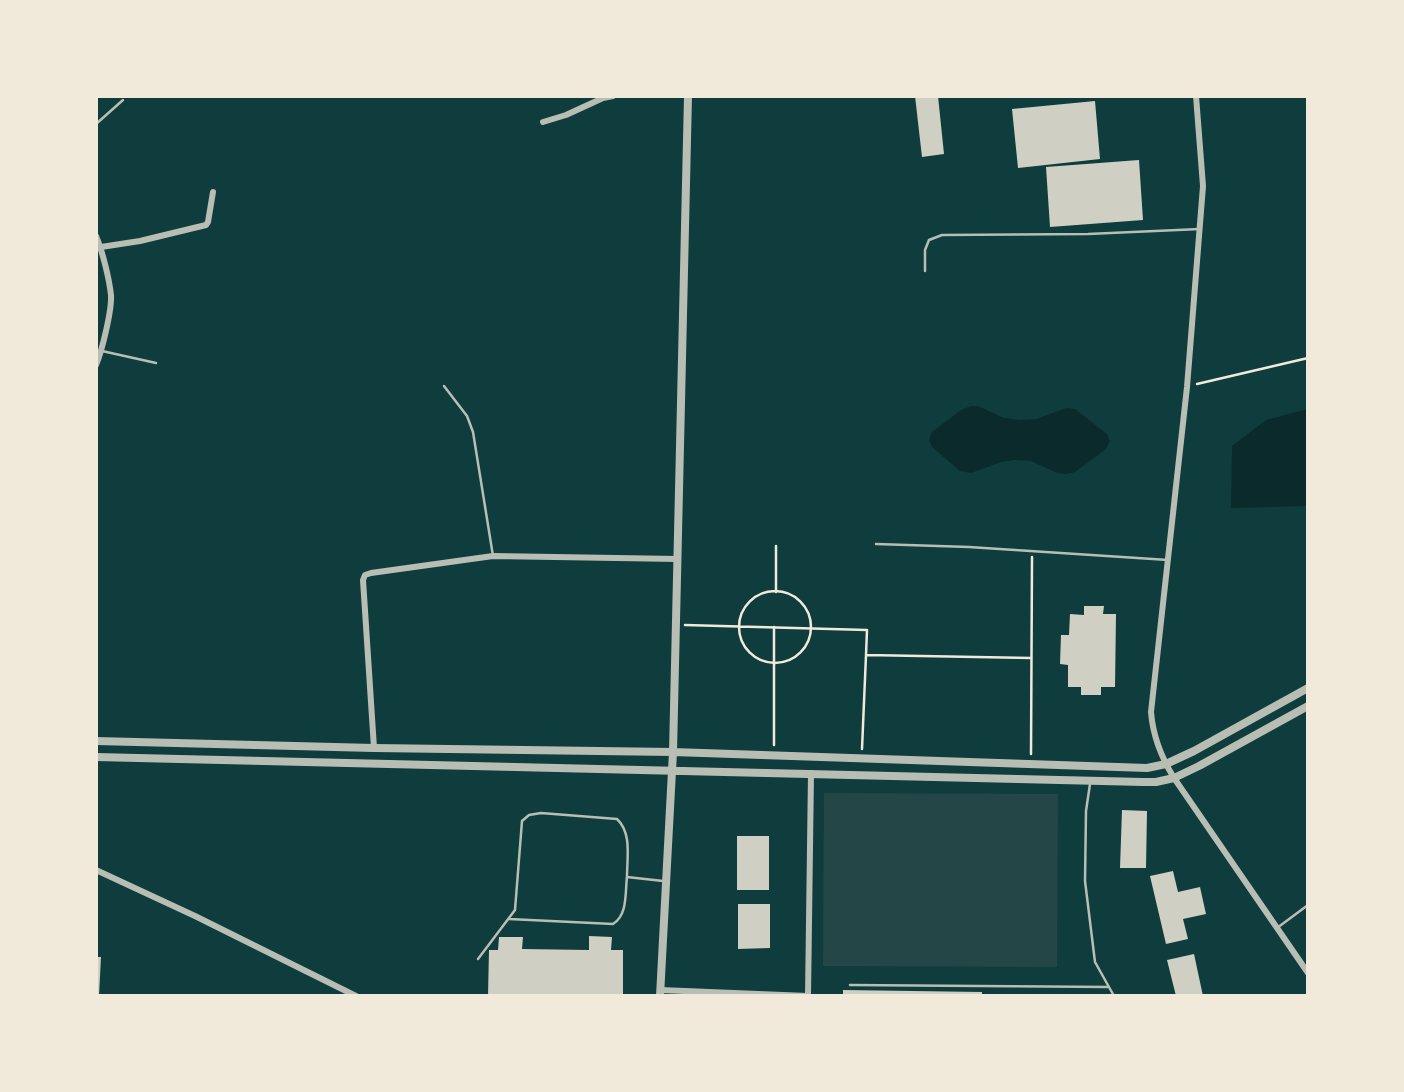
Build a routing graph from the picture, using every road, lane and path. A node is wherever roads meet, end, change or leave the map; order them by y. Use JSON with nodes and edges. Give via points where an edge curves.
{"nodes":[{"id":1,"x":613,"y":96,"type":"edge"},
{"id":2,"x":688,"y":96,"type":"edge"},
{"id":3,"x":1196,"y":96,"type":"edge"},
{"id":4,"x":123,"y":100,"type":"dead end"},
{"id":5,"x":543,"y":122,"type":"dead end"},
{"id":6,"x":96,"y":124,"type":"edge"},
{"id":7,"x":213,"y":192,"type":"dead end"},
{"id":8,"x":1200,"y":229,"type":"junction"},
{"id":9,"x":96,"y":236,"type":"edge"},
{"id":10,"x":100,"y":247,"type":"junction"},
{"id":11,"x":926,"y":271,"type":"dead end"},
{"id":12,"x":102,"y":351,"type":"junction"},
{"id":13,"x":1308,"y":358,"type":"edge"},
{"id":14,"x":156,"y":363,"type":"dead end"},
{"id":15,"x":96,"y":365,"type":"edge"},
{"id":16,"x":444,"y":386,"type":"dead end"},
{"id":17,"x":1186,"y":387,"type":"junction"},
{"id":18,"x":876,"y":544,"type":"dead end"},
{"id":19,"x":776,"y":546,"type":"dead end"},
{"id":20,"x":1032,"y":553,"type":"junction"},
{"id":21,"x":494,"y":556,"type":"junction"},
{"id":22,"x":678,"y":559,"type":"junction"},
{"id":23,"x":1168,"y":561,"type":"junction"},
{"id":24,"x":776,"y":592,"type":"junction"},
{"id":25,"x":676,"y":625,"type":"junction"},
{"id":26,"x":739,"y":626,"type":"junction"},
{"id":27,"x":774,"y":627,"type":"junction"},
{"id":28,"x":811,"y":629,"type":"junction"},
{"id":29,"x":866,"y":655,"type":"junction"},
{"id":30,"x":1031,"y":658,"type":"junction"},
{"id":31,"x":774,"y":663,"type":"junction"},
{"id":32,"x":1308,"y":688,"type":"edge"},
{"id":33,"x":1308,"y":706,"type":"edge"},
{"id":34,"x":96,"y":741,"type":"edge"},
{"id":35,"x":374,"y":748,"type":"junction"},
{"id":36,"x":673,"y":752,"type":"junction"},
{"id":37,"x":774,"y":755,"type":"junction"},
{"id":38,"x":96,"y":757,"type":"edge"},
{"id":39,"x":862,"y":758,"type":"junction"},
{"id":40,"x":1031,"y":764,"type":"junction"},
{"id":41,"x":1166,"y":764,"type":"junction"},
{"id":42,"x":672,"y":770,"type":"junction"},
{"id":43,"x":811,"y":773,"type":"junction"},
{"id":44,"x":1174,"y":778,"type":"junction"},
{"id":45,"x":1091,"y":781,"type":"junction"},
{"id":46,"x":96,"y":870,"type":"edge"},
{"id":47,"x":627,"y":877,"type":"junction"},
{"id":48,"x":666,"y":881,"type":"junction"},
{"id":49,"x":1308,"y":905,"type":"edge"},
{"id":50,"x":509,"y":919,"type":"junction"},
{"id":51,"x":1277,"y":928,"type":"junction"},
{"id":52,"x":478,"y":959,"type":"dead end"},
{"id":53,"x":1308,"y":973,"type":"edge"},
{"id":54,"x":850,"y":985,"type":"dead end"},
{"id":55,"x":1109,"y":987,"type":"junction"},
{"id":56,"x":660,"y":993,"type":"edge"},
{"id":57,"x":356,"y":996,"type":"edge"},
{"id":58,"x":1114,"y":996,"type":"edge"}],
"edges":[{"from":1,"to":5,"type":"street"},
{"from":2,"to":22,"type":"street"},
{"from":3,"to":8,"type":"street","via":[[1203,186]]},
{"from":4,"to":6,"type":"lane"},
{"from":7,"to":10,"type":"street","via":[[206,225]]},
{"from":8,"to":11,"type":"lane","via":[[942,235],[929,240]]},
{"from":8,"to":17,"type":"street"},
{"from":9,"to":10,"type":"street"},
{"from":10,"to":12,"type":"street","via":[[111,297]]},
{"from":12,"to":14,"type":"lane"},
{"from":12,"to":15,"type":"street"},
{"from":13,"to":17,"type":"path"},
{"from":16,"to":21,"type":"lane","via":[[473,432]]},
{"from":17,"to":23,"type":"street"},
{"from":18,"to":20,"type":"lane"},
{"from":19,"to":24,"type":"path"},
{"from":20,"to":23,"type":"lane"},
{"from":20,"to":30,"type":"path"},
{"from":21,"to":22,"type":"street"},
{"from":21,"to":35,"type":"street","via":[[365,575]]},
{"from":22,"to":25,"type":"street"},
{"from":23,"to":41,"type":"street","via":[[1151,712]]},
{"from":24,"to":26,"type":"path","via":[[755,598],[741,615]]},
{"from":24,"to":28,"type":"path","via":[[805,607]]},
{"from":25,"to":26,"type":"path"},
{"from":25,"to":36,"type":"street"},
{"from":26,"to":27,"type":"path"},
{"from":26,"to":31,"type":"path","via":[[745,648]]},
{"from":27,"to":28,"type":"path"},
{"from":27,"to":31,"type":"path"},
{"from":28,"to":29,"type":"path","via":[[867,630]]},
{"from":28,"to":31,"type":"path","via":[[809,640],[795,657]]},
{"from":29,"to":30,"type":"path"},
{"from":29,"to":39,"type":"path"},
{"from":30,"to":40,"type":"path"},
{"from":31,"to":37,"type":"path"},
{"from":32,"to":41,"type":"street"},
{"from":33,"to":44,"type":"street"},
{"from":34,"to":35,"type":"street"},
{"from":35,"to":36,"type":"street"},
{"from":36,"to":37,"type":"street"},
{"from":36,"to":42,"type":"street"},
{"from":37,"to":39,"type":"street"},
{"from":38,"to":42,"type":"street"},
{"from":39,"to":40,"type":"street"},
{"from":40,"to":41,"type":"street","via":[[1147,768]]},
{"from":41,"to":44,"type":"street"},
{"from":42,"to":43,"type":"street"},
{"from":42,"to":48,"type":"street"},
{"from":43,"to":45,"type":"street"},
{"from":43,"to":56,"type":"street","via":[[808,996]]},
{"from":44,"to":45,"type":"street"},
{"from":44,"to":51,"type":"street"},
{"from":45,"to":55,"type":"lane","via":[[1085,881],[1095,962]]},
{"from":46,"to":57,"type":"street"},
{"from":47,"to":48,"type":"lane"},
{"from":47,"to":50,"type":"lane","via":[[623,912],[613,924]]},
{"from":47,"to":50,"type":"lane","via":[[626,833],[617,819],[529,815],[522,821],[515,910]]},
{"from":48,"to":56,"type":"street"},
{"from":49,"to":51,"type":"lane"},
{"from":50,"to":52,"type":"lane"},
{"from":51,"to":53,"type":"street"},
{"from":54,"to":55,"type":"lane"},
{"from":55,"to":58,"type":"lane"}]}
